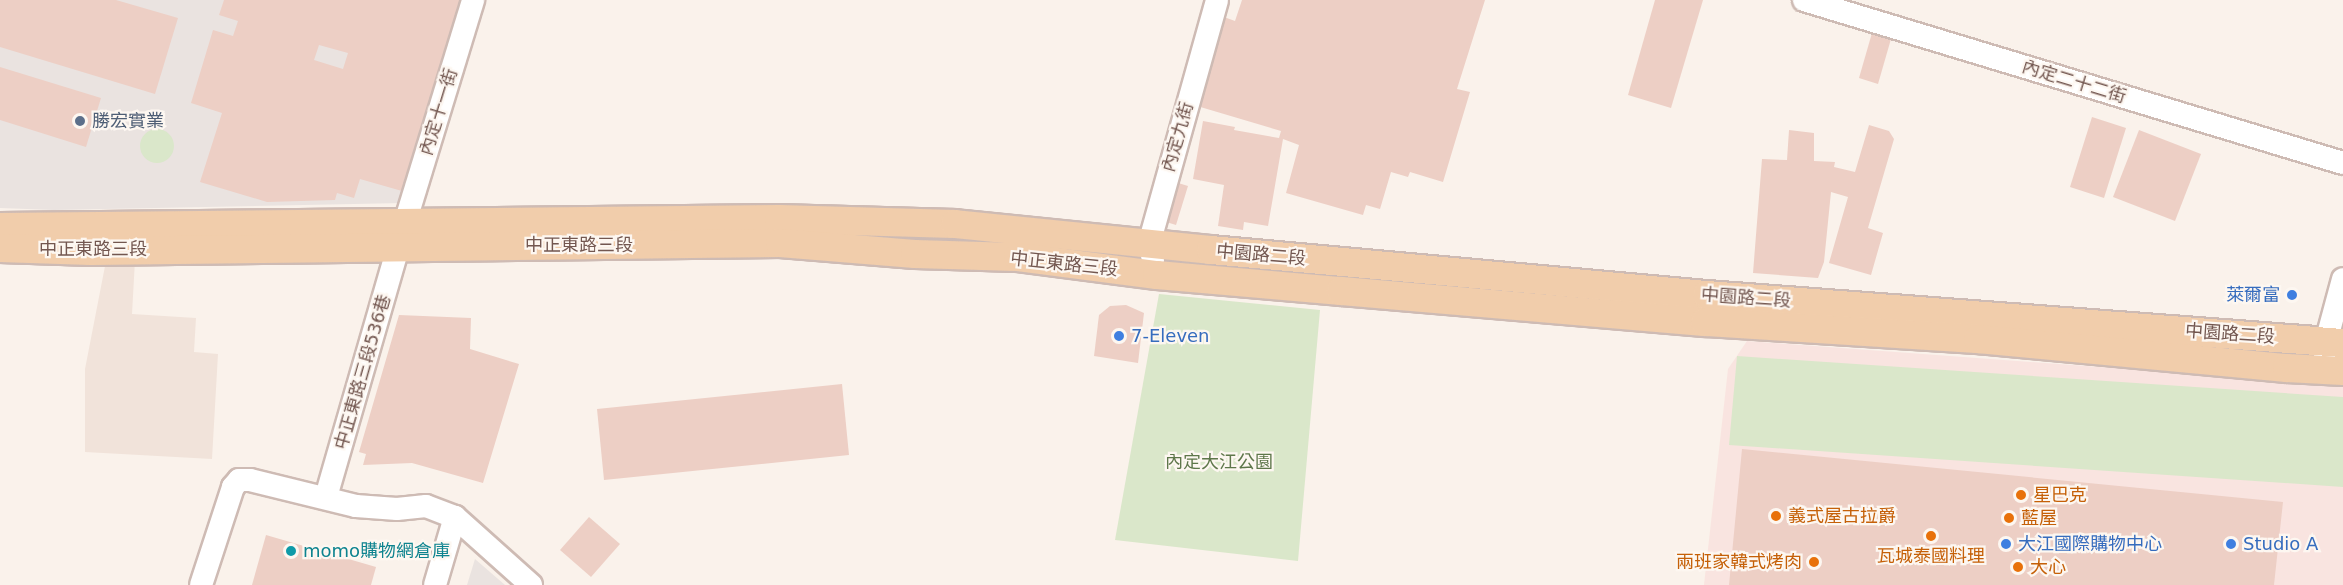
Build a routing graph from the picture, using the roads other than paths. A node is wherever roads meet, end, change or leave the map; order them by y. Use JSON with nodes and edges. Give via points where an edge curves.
{"nodes":[{"id":1,"x":473,"y":0,"type":"edge"},
{"id":2,"x":1217,"y":0,"type":"edge"},
{"id":3,"x":1804,"y":0,"type":"edge"},
{"id":4,"x":2343,"y":163,"type":"edge"},
{"id":5,"x":0,"y":226,"type":"edge"},
{"id":6,"x":402,"y":235,"type":"junction"},
{"id":7,"x":1149,"y":244,"type":"junction"},
{"id":8,"x":0,"y":248,"type":"edge"},
{"id":9,"x":1157,"y":274,"type":"junction"},
{"id":10,"x":2343,"y":279,"type":"edge"},
{"id":11,"x":2334,"y":342,"type":"edge"},
{"id":12,"x":2333,"y":370,"type":"edge"},
{"id":13,"x":326,"y":497,"type":"junction"},
{"id":14,"x":455,"y":517,"type":"junction"},
{"id":15,"x":201,"y":585,"type":"edge"},
{"id":16,"x":435,"y":585,"type":"edge"},
{"id":17,"x":531,"y":585,"type":"edge"}],
"edges":[{"from":1,"to":6,"type":"street","name":"內定十一街"},
{"from":2,"to":7,"type":"street","name":"內定九街"},
{"from":3,"to":4,"type":"street","name":"內定二十二街"},
{"from":5,"to":6,"type":"main road","name":"中正東路三段"},
{"from":6,"to":7,"type":"main road","name":"中園路二段","via":[[779,219],[955,224]]},
{"from":6,"to":8,"type":"main road","name":"中正東路三段","via":[[91,251]]},
{"from":6,"to":9,"type":"main road","name":"中正東路三段","via":[[780,243],[915,254],[1018,257]]},
{"from":6,"to":13,"type":"street","name":"中正東路三段536巷"},
{"from":7,"to":9,"type":"street"},
{"from":7,"to":11,"type":"main road","name":"中園路二段","via":[[1707,295]]},
{"from":9,"to":12,"type":"main road","name":"中園路二段","via":[[1705,322],[1978,339]]},
{"from":10,"to":11,"type":"street"},
{"from":11,"to":12,"type":"street"},
{"from":13,"to":14,"type":"street","via":[[356,506],[426,506]]},
{"from":13,"to":15,"type":"street","via":[[239,480],[233,487]]},
{"from":14,"to":16,"type":"street"},
{"from":14,"to":17,"type":"street"}]}
